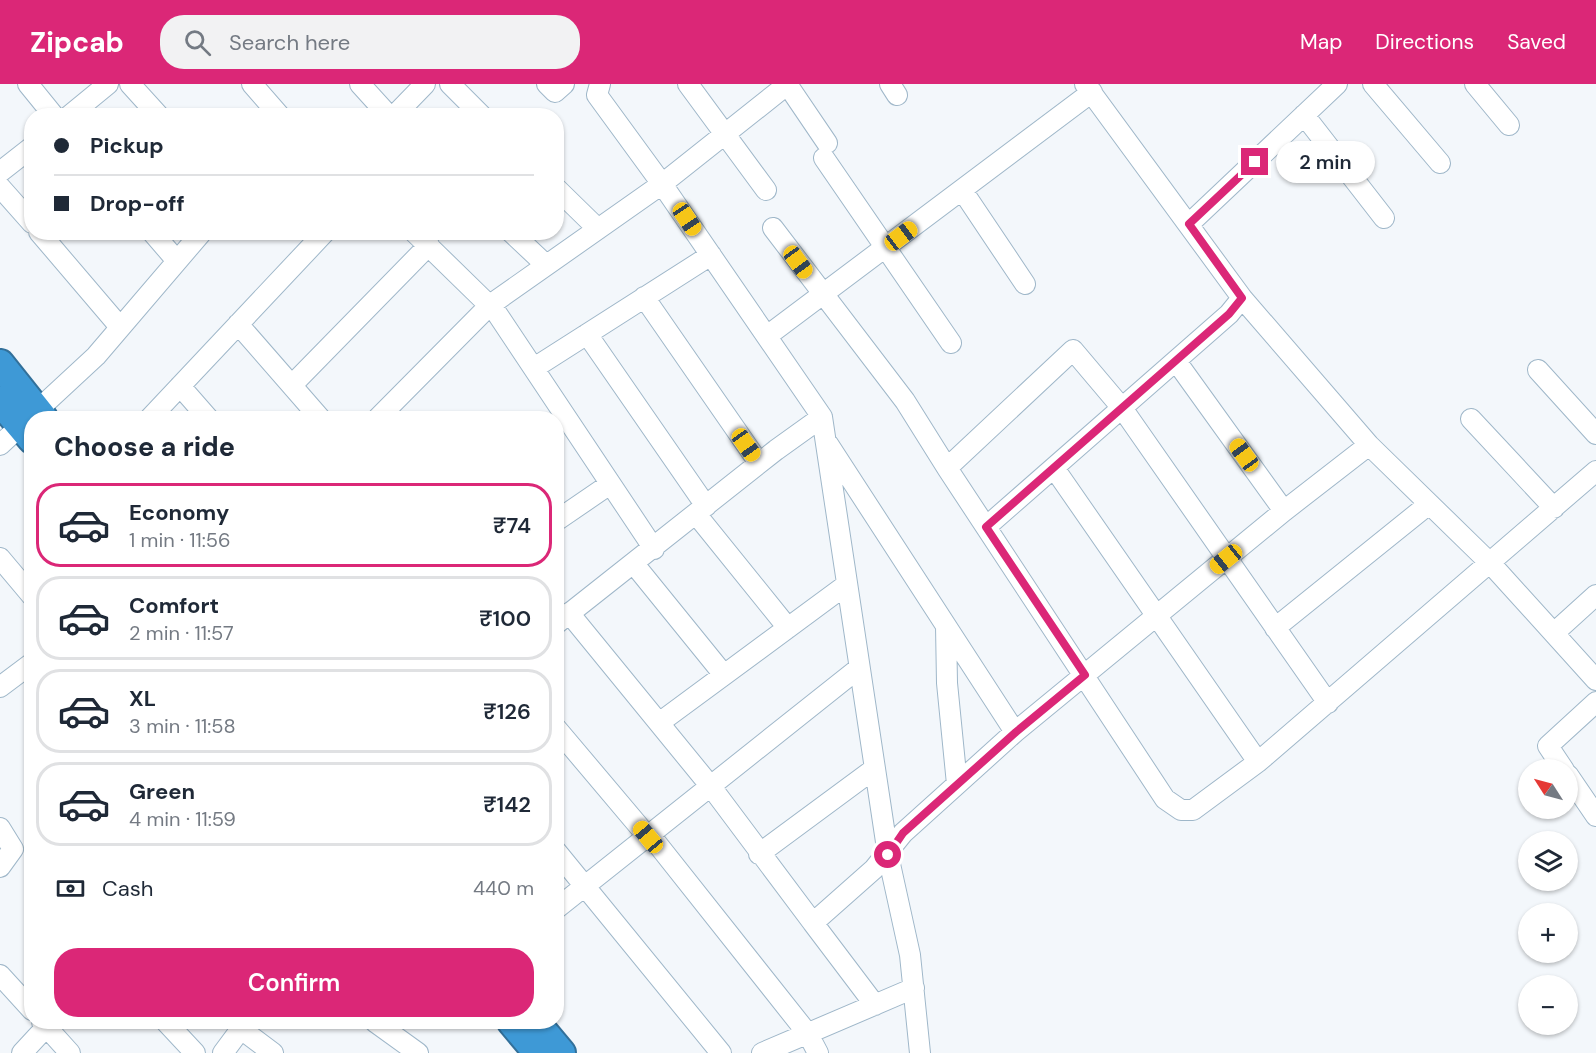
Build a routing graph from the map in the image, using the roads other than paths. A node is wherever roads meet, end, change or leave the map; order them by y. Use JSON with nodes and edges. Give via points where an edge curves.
{"nodes":[{"id":1,"x":28,"y":84,"type":"edge"},
{"id":2,"x":108,"y":84,"type":"edge"},
{"id":3,"x":130,"y":84,"type":"edge"},
{"id":4,"x":252,"y":84,"type":"edge"},
{"id":5,"x":360,"y":84,"type":"edge"},
{"id":6,"x":425,"y":84,"type":"edge"},
{"id":7,"x":450,"y":84,"type":"edge"},
{"id":8,"x":547,"y":84,"type":"edge"},
{"id":9,"x":564,"y":84,"type":"edge"},
{"id":10,"x":600,"y":84,"type":"edge"},
{"id":11,"x":688,"y":84,"type":"edge"},
{"id":12,"x":788,"y":84,"type":"edge"},
{"id":13,"x":1373,"y":84,"type":"edge"},
{"id":14,"x":1475,"y":84,"type":"edge"},
{"id":15,"x":1332,"y":86,"type":"edge"},
{"id":16,"x":1088,"y":88,"type":"edge"},
{"id":17,"x":48,"y":108,"type":"edge"},
{"id":18,"x":79,"y":108,"type":"edge"},
{"id":19,"x":152,"y":108,"type":"edge"},
{"id":20,"x":273,"y":108,"type":"edge"},
{"id":21,"x":382,"y":108,"type":"edge"},
{"id":22,"x":402,"y":108,"type":"edge"},
{"id":23,"x":474,"y":108,"type":"edge"},
{"id":24,"x":1304,"y":115,"type":"junction"},
{"id":25,"x":1509,"y":125,"type":"dead end"},
{"id":26,"x":726,"y":133,"type":"junction"},
{"id":27,"x":24,"y":153,"type":"edge"},
{"id":28,"x":1440,"y":164,"type":"dead end"},
{"id":29,"x":0,"y":172,"type":"edge"},
{"id":30,"x":662,"y":184,"type":"junction"},
{"id":31,"x":0,"y":186,"type":"edge"},
{"id":32,"x":962,"y":189,"type":"junction"},
{"id":33,"x":766,"y":190,"type":"dead end"},
{"id":34,"x":564,"y":196,"type":"edge"},
{"id":35,"x":24,"y":214,"type":"edge"},
{"id":36,"x":1384,"y":218,"type":"dead end"},
{"id":37,"x":1189,"y":224,"type":"junction"},
{"id":38,"x":773,"y":228,"type":"dead end"},
{"id":39,"x":598,"y":229,"type":"junction"},
{"id":40,"x":46,"y":240,"type":"edge"},
{"id":41,"x":159,"y":240,"type":"edge"},
{"id":42,"x":195,"y":240,"type":"edge"},
{"id":43,"x":317,"y":240,"type":"edge"},
{"id":44,"x":423,"y":240,"type":"edge"},
{"id":45,"x":520,"y":240,"type":"edge"},
{"id":46,"x":429,"y":245,"type":"junction"},
{"id":47,"x":885,"y":248,"type":"junction"},
{"id":48,"x":711,"y":255,"type":"junction"},
{"id":49,"x":177,"y":261,"type":"junction"},
{"id":50,"x":546,"y":265,"type":"junction"},
{"id":51,"x":1025,"y":284,"type":"dead end"},
{"id":52,"x":822,"y":296,"type":"junction"},
{"id":53,"x":644,"y":297,"type":"junction"},
{"id":54,"x":1242,"y":298,"type":"junction"},
{"id":55,"x":490,"y":305,"type":"junction"},
{"id":56,"x":238,"y":324,"type":"junction"},
{"id":57,"x":120,"y":327,"type":"junction"},
{"id":58,"x":587,"y":334,"type":"junction"},
{"id":59,"x":767,"y":336,"type":"junction"},
{"id":60,"x":951,"y":343,"type":"dead end"},
{"id":61,"x":1176,"y":361,"type":"junction"},
{"id":62,"x":0,"y":364,"type":"edge"},
{"id":63,"x":534,"y":368,"type":"junction"},
{"id":64,"x":1538,"y":370,"type":"dead end"},
{"id":65,"x":293,"y":384,"type":"junction"},
{"id":66,"x":180,"y":386,"type":"junction"},
{"id":67,"x":0,"y":400,"type":"edge"},
{"id":68,"x":1122,"y":408,"type":"junction"},
{"id":69,"x":43,"y":411,"type":"edge"},
{"id":70,"x":157,"y":411,"type":"edge"},
{"id":71,"x":202,"y":411,"type":"edge"},
{"id":72,"x":315,"y":411,"type":"edge"},
{"id":73,"x":385,"y":411,"type":"edge"},
{"id":74,"x":557,"y":411,"type":"edge"},
{"id":75,"x":822,"y":417,"type":"junction"},
{"id":76,"x":1471,"y":419,"type":"dead end"},
{"id":77,"x":24,"y":421,"type":"edge"},
{"id":78,"x":564,"y":423,"type":"edge"},
{"id":79,"x":24,"y":425,"type":"edge"},
{"id":80,"x":1596,"y":434,"type":"edge"},
{"id":81,"x":825,"y":439,"type":"junction"},
{"id":82,"x":1369,"y":445,"type":"junction"},
{"id":83,"x":759,"y":463,"type":"junction"},
{"id":84,"x":947,"y":468,"type":"junction"},
{"id":85,"x":1054,"y":468,"type":"junction"},
{"id":86,"x":1596,"y":471,"type":"edge"},
{"id":87,"x":610,"y":484,"type":"junction"},
{"id":88,"x":1429,"y":504,"type":"junction"},
{"id":89,"x":1554,"y":508,"type":"junction"},
{"id":90,"x":701,"y":510,"type":"junction"},
{"id":91,"x":1284,"y":511,"type":"junction"},
{"id":92,"x":564,"y":516,"type":"edge"},
{"id":93,"x":986,"y":527,"type":"junction"},
{"id":94,"x":654,"y":549,"type":"junction"},
{"id":95,"x":0,"y":558,"type":"edge"},
{"id":96,"x":1226,"y":559,"type":"junction"},
{"id":97,"x":634,"y":564,"type":"junction"},
{"id":98,"x":1491,"y":564,"type":"junction"},
{"id":99,"x":846,"y":585,"type":"junction"},
{"id":100,"x":24,"y":586,"type":"edge"},
{"id":101,"x":1596,"y":596,"type":"edge"},
{"id":102,"x":1157,"y":616,"type":"junction"},
{"id":103,"x":564,"y":617,"type":"edge"},
{"id":104,"x":564,"y":619,"type":"edge"},
{"id":105,"x":946,"y":625,"type":"junction"},
{"id":106,"x":1275,"y":627,"type":"junction"},
{"id":107,"x":788,"y":628,"type":"junction"},
{"id":108,"x":1554,"y":633,"type":"junction"},
{"id":109,"x":859,"y":668,"type":"junction"},
{"id":110,"x":24,"y":669,"type":"edge"},
{"id":111,"x":724,"y":675,"type":"junction"},
{"id":112,"x":1085,"y":675,"type":"junction"},
{"id":113,"x":1596,"y":680,"type":"edge"},
{"id":114,"x":0,"y":687,"type":"edge"},
{"id":115,"x":1596,"y":702,"type":"edge"},
{"id":116,"x":1328,"y":703,"type":"junction"},
{"id":117,"x":659,"y":723,"type":"junction"},
{"id":118,"x":1016,"y":732,"type":"junction"},
{"id":119,"x":564,"y":737,"type":"edge"},
{"id":120,"x":1557,"y":759,"type":"edge"},
{"id":121,"x":1257,"y":762,"type":"junction"},
{"id":122,"x":874,"y":769,"type":"junction"},
{"id":123,"x":957,"y":784,"type":"junction"},
{"id":124,"x":712,"y":788,"type":"junction"},
{"id":125,"x":1578,"y":790,"type":"edge"},
{"id":126,"x":1596,"y":816,"type":"edge"},
{"id":127,"x":0,"y":828,"type":"edge"},
{"id":128,"x":650,"y":837,"type":"junction"},
{"id":129,"x":759,"y":854,"type":"junction"},
{"id":130,"x":888,"y":855,"type":"junction"},
{"id":131,"x":564,"y":860,"type":"edge"},
{"id":132,"x":0,"y":867,"type":"edge"},
{"id":133,"x":586,"y":886,"type":"junction"},
{"id":134,"x":564,"y":903,"type":"edge"},
{"id":135,"x":813,"y":923,"type":"junction"},
{"id":136,"x":0,"y":975,"type":"edge"},
{"id":137,"x":914,"y":988,"type":"junction"},
{"id":138,"x":24,"y":1001,"type":"edge"},
{"id":139,"x":875,"y":1005,"type":"junction"},
{"id":140,"x":40,"y":1029,"type":"edge"},
{"id":141,"x":48,"y":1029,"type":"edge"},
{"id":142,"x":173,"y":1029,"type":"edge"},
{"id":143,"x":240,"y":1029,"type":"edge"},
{"id":144,"x":247,"y":1029,"type":"edge"},
{"id":145,"x":385,"y":1029,"type":"edge"},
{"id":146,"x":518,"y":1029,"type":"edge"},
{"id":147,"x":541,"y":1029,"type":"edge"},
{"id":148,"x":808,"y":1034,"type":"junction"},
{"id":149,"x":22,"y":1053,"type":"edge"},
{"id":150,"x":70,"y":1053,"type":"edge"},
{"id":151,"x":195,"y":1053,"type":"edge"},
{"id":152,"x":223,"y":1053,"type":"edge"},
{"id":153,"x":273,"y":1053,"type":"edge"},
{"id":154,"x":418,"y":1053,"type":"edge"},
{"id":155,"x":538,"y":1053,"type":"edge"},
{"id":156,"x":561,"y":1053,"type":"edge"},
{"id":157,"x":721,"y":1053,"type":"edge"},
{"id":158,"x":762,"y":1053,"type":"edge"},
{"id":159,"x":818,"y":1053,"type":"edge"},
{"id":160,"x":920,"y":1053,"type":"edge"}],
"edges":[{"from":1,"to":17,"type":"street"},
{"from":2,"to":18,"type":"street"},
{"from":3,"to":19,"type":"street"},
{"from":4,"to":20,"type":"street"},
{"from":5,"to":21,"type":"street"},
{"from":6,"to":22,"type":"street"},
{"from":7,"to":23,"type":"street"},
{"from":8,"to":9,"type":"street","via":[[555,92]]},
{"from":10,"to":30,"type":"street","via":[[597,95]]},
{"from":11,"to":26,"type":"street"},
{"from":12,"to":26,"type":"street"},
{"from":12,"to":47,"type":"street"},
{"from":13,"to":28,"type":"street"},
{"from":14,"to":25,"type":"street"},
{"from":15,"to":24,"type":"street"},
{"from":16,"to":32,"type":"street"},
{"from":16,"to":37,"type":"street"},
{"from":24,"to":36,"type":"street"},
{"from":24,"to":37,"type":"street"},
{"from":26,"to":30,"type":"street"},
{"from":26,"to":33,"type":"street"},
{"from":27,"to":29,"type":"street"},
{"from":30,"to":39,"type":"street"},
{"from":30,"to":48,"type":"street"},
{"from":31,"to":35,"type":"street"},
{"from":32,"to":47,"type":"street"},
{"from":32,"to":51,"type":"street"},
{"from":34,"to":39,"type":"street"},
{"from":37,"to":54,"type":"street"},
{"from":38,"to":52,"type":"street"},
{"from":39,"to":50,"type":"street"},
{"from":40,"to":57,"type":"street"},
{"from":41,"to":49,"type":"street"},
{"from":42,"to":49,"type":"street"},
{"from":43,"to":56,"type":"street"},
{"from":44,"to":46,"type":"street"},
{"from":45,"to":50,"type":"street"},
{"from":46,"to":55,"type":"street"},
{"from":46,"to":65,"type":"street"},
{"from":47,"to":52,"type":"street"},
{"from":47,"to":60,"type":"street"},
{"from":48,"to":53,"type":"street"},
{"from":48,"to":59,"type":"street"},
{"from":49,"to":57,"type":"street"},
{"from":50,"to":55,"type":"street"},
{"from":52,"to":59,"type":"street"},
{"from":52,"to":84,"type":"street","via":[[905,401]]},
{"from":53,"to":58,"type":"street"},
{"from":53,"to":83,"type":"street"},
{"from":54,"to":61,"type":"street"},
{"from":54,"to":82,"type":"street"},
{"from":55,"to":63,"type":"street"},
{"from":55,"to":73,"type":"street"},
{"from":56,"to":65,"type":"street"},
{"from":56,"to":66,"type":"street"},
{"from":57,"to":69,"type":"street"},
{"from":58,"to":63,"type":"street"},
{"from":58,"to":90,"type":"street"},
{"from":59,"to":75,"type":"street"},
{"from":61,"to":68,"type":"street"},
{"from":61,"to":91,"type":"street"},
{"from":62,"to":77,"type":"highway"},
{"from":63,"to":74,"type":"street"},
{"from":64,"to":80,"type":"street"},
{"from":65,"to":72,"type":"street"},
{"from":66,"to":70,"type":"street"},
{"from":66,"to":71,"type":"street"},
{"from":67,"to":79,"type":"highway"},
{"from":68,"to":84,"type":"street","via":[[1073,350]]},
{"from":68,"to":85,"type":"street"},
{"from":68,"to":96,"type":"street"},
{"from":75,"to":81,"type":"street"},
{"from":75,"to":83,"type":"street"},
{"from":76,"to":89,"type":"street"},
{"from":78,"to":87,"type":"street"},
{"from":81,"to":99,"type":"street"},
{"from":81,"to":105,"type":"street"},
{"from":82,"to":88,"type":"street"},
{"from":82,"to":91,"type":"street"},
{"from":83,"to":90,"type":"street"},
{"from":84,"to":93,"type":"street"},
{"from":85,"to":93,"type":"street"},
{"from":85,"to":102,"type":"street"},
{"from":86,"to":89,"type":"street"},
{"from":87,"to":92,"type":"street"},
{"from":87,"to":94,"type":"street"},
{"from":88,"to":98,"type":"street"},
{"from":88,"to":106,"type":"street"},
{"from":89,"to":98,"type":"street"},
{"from":90,"to":94,"type":"street"},
{"from":90,"to":107,"type":"street"},
{"from":91,"to":96,"type":"street"},
{"from":93,"to":112,"type":"street"},
{"from":94,"to":97,"type":"street"},
{"from":95,"to":100,"type":"street"},
{"from":96,"to":102,"type":"street"},
{"from":96,"to":106,"type":"street"},
{"from":97,"to":103,"type":"street"},
{"from":97,"to":111,"type":"street"},
{"from":98,"to":108,"type":"street"},
{"from":98,"to":116,"type":"street"},
{"from":99,"to":107,"type":"street"},
{"from":99,"to":109,"type":"street"},
{"from":101,"to":108,"type":"street"},
{"from":102,"to":112,"type":"street"},
{"from":102,"to":121,"type":"street"},
{"from":104,"to":117,"type":"street"},
{"from":105,"to":118,"type":"street"},
{"from":105,"to":123,"type":"street","via":[[947,683]]},
{"from":106,"to":116,"type":"street"},
{"from":107,"to":111,"type":"street"},
{"from":108,"to":113,"type":"street"},
{"from":109,"to":122,"type":"street"},
{"from":109,"to":124,"type":"street"},
{"from":110,"to":114,"type":"street"},
{"from":111,"to":117,"type":"street"},
{"from":112,"to":118,"type":"street"},
{"from":112,"to":121,"type":"street","via":[[1165,799],[1181,810],[1193,810]]},
{"from":115,"to":120,"type":"street","via":[[1548,746]]},
{"from":116,"to":121,"type":"street"},
{"from":117,"to":124,"type":"street"},
{"from":118,"to":123,"type":"street"},
{"from":119,"to":128,"type":"street"},
{"from":122,"to":129,"type":"street"},
{"from":122,"to":130,"type":"street"},
{"from":123,"to":130,"type":"street","via":[[903,833]]},
{"from":124,"to":128,"type":"street"},
{"from":124,"to":129,"type":"street"},
{"from":125,"to":126,"type":"street"},
{"from":127,"to":132,"type":"street","via":[[13,849]]},
{"from":128,"to":133,"type":"street"},
{"from":128,"to":148,"type":"street"},
{"from":129,"to":135,"type":"street"},
{"from":130,"to":135,"type":"street"},
{"from":130,"to":137,"type":"street"},
{"from":131,"to":133,"type":"street"},
{"from":133,"to":134,"type":"street"},
{"from":133,"to":157,"type":"street"},
{"from":135,"to":139,"type":"street"},
{"from":136,"to":138,"type":"street"},
{"from":137,"to":139,"type":"street"},
{"from":137,"to":160,"type":"street"},
{"from":139,"to":148,"type":"street"},
{"from":140,"to":149,"type":"street"},
{"from":141,"to":150,"type":"street"},
{"from":142,"to":151,"type":"street"},
{"from":143,"to":152,"type":"street"},
{"from":144,"to":153,"type":"street"},
{"from":145,"to":154,"type":"street"},
{"from":146,"to":155,"type":"highway"},
{"from":147,"to":156,"type":"highway"},
{"from":148,"to":158,"type":"street"},
{"from":148,"to":159,"type":"street"}]}
